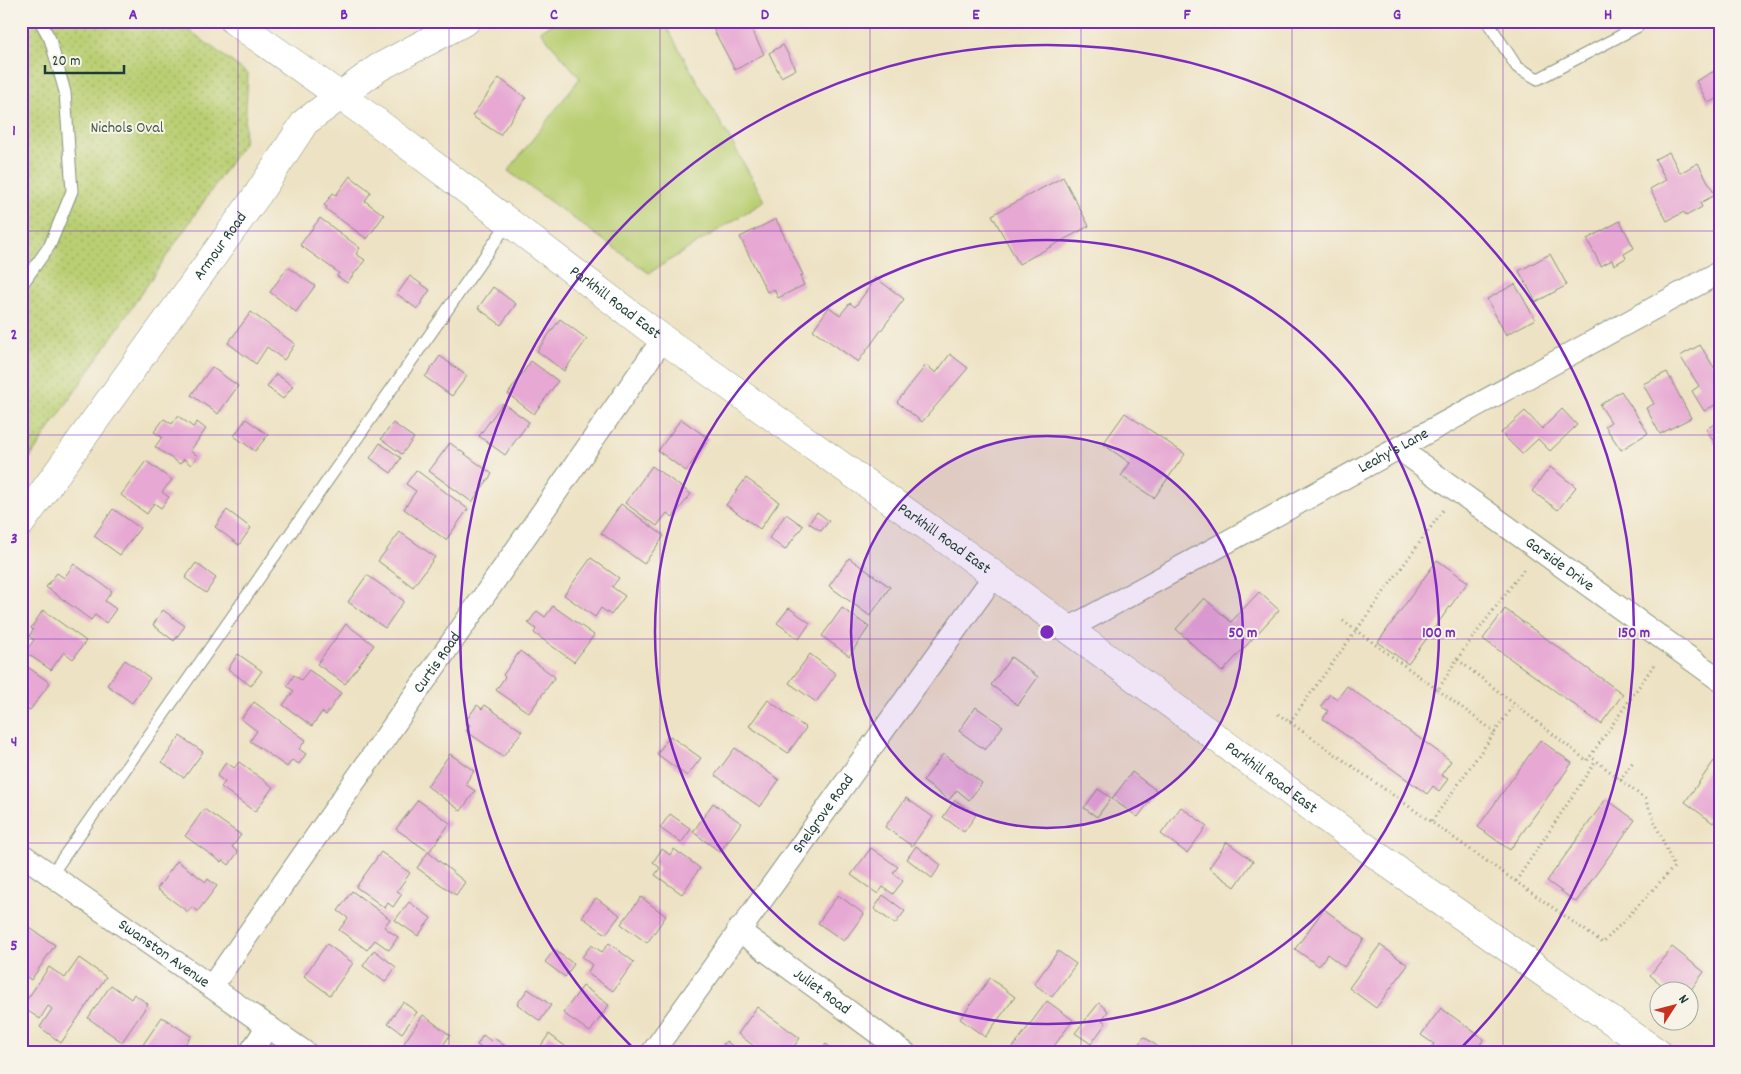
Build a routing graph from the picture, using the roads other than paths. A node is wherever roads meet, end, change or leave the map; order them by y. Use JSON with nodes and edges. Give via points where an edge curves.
{"nodes":[{"id":1,"x":40,"y":21,"type":"edge"},
{"id":2,"x":234,"y":21,"type":"edge"},
{"id":3,"x":466,"y":21,"type":"edge"},
{"id":4,"x":1487,"y":21,"type":"edge"},
{"id":5,"x":1636,"y":27,"type":"dead end"},
{"id":6,"x":339,"y":95,"type":"junction"},
{"id":7,"x":508,"y":223,"type":"junction"},
{"id":8,"x":1720,"y":272,"type":"edge"},
{"id":9,"x":21,"y":286,"type":"edge"},
{"id":10,"x":663,"y":339,"type":"junction"},
{"id":11,"x":1398,"y":448,"type":"junction"},
{"id":12,"x":21,"y":523,"type":"edge"},
{"id":13,"x":994,"y":576,"type":"junction"},
{"id":14,"x":1068,"y":629,"type":"junction"},
{"id":15,"x":1720,"y":680,"type":"edge"},
{"id":16,"x":21,"y":854,"type":"edge"},
{"id":17,"x":51,"y":875,"type":"junction"},
{"id":18,"x":738,"y":930,"type":"junction"},
{"id":19,"x":212,"y":986,"type":"junction"},
{"id":20,"x":268,"y":1026,"type":"junction"},
{"id":21,"x":250,"y":1053,"type":"edge"},
{"id":22,"x":306,"y":1053,"type":"edge"},
{"id":23,"x":652,"y":1053,"type":"edge"},
{"id":24,"x":905,"y":1053,"type":"edge"},
{"id":25,"x":1658,"y":1053,"type":"edge"}],
"edges":[{"from":1,"to":9,"type":"lane","via":[[50,39],[65,92],[72,191],[50,245]]},
{"from":2,"to":6,"type":"main road","name":"Parkhill Road East"},
{"from":3,"to":6,"type":"main road","name":"Armour Road","via":[[378,68]]},
{"from":4,"to":5,"type":"lane","via":[[1517,67],[1538,79]]},
{"from":6,"to":7,"type":"main road","name":"Parkhill Road East"},
{"from":6,"to":12,"type":"main road","name":"Armour Road","via":[[305,122],[258,194]]},
{"from":7,"to":10,"type":"main road","name":"Parkhill Road East"},
{"from":7,"to":17,"type":"lane"},
{"from":8,"to":11,"type":"street","name":"Leahy's Lane"},
{"from":10,"to":13,"type":"main road","name":"Parkhill Road East"},
{"from":10,"to":19,"type":"street","name":"Curtis Road"},
{"from":11,"to":14,"type":"street","name":"Leahy's Lane"},
{"from":11,"to":15,"type":"street","name":"Garside Drive"},
{"from":13,"to":14,"type":"main road","name":"Parkhill Road East"},
{"from":13,"to":18,"type":"street","name":"Snelgrove Road"},
{"from":14,"to":25,"type":"main road","name":"Parkhill Road East","via":[[1416,884]]},
{"from":16,"to":17,"type":"street","name":"Swanston Avenue"},
{"from":17,"to":19,"type":"street","name":"Swanston Avenue"},
{"from":18,"to":23,"type":"street","name":"Snelgrove Road"},
{"from":18,"to":24,"type":"street","name":"Juliet Road"},
{"from":19,"to":20,"type":"street","name":"Swanston Avenue"},
{"from":20,"to":21,"type":"street"},
{"from":20,"to":22,"type":"street","name":"Swanston Avenue"}]}
